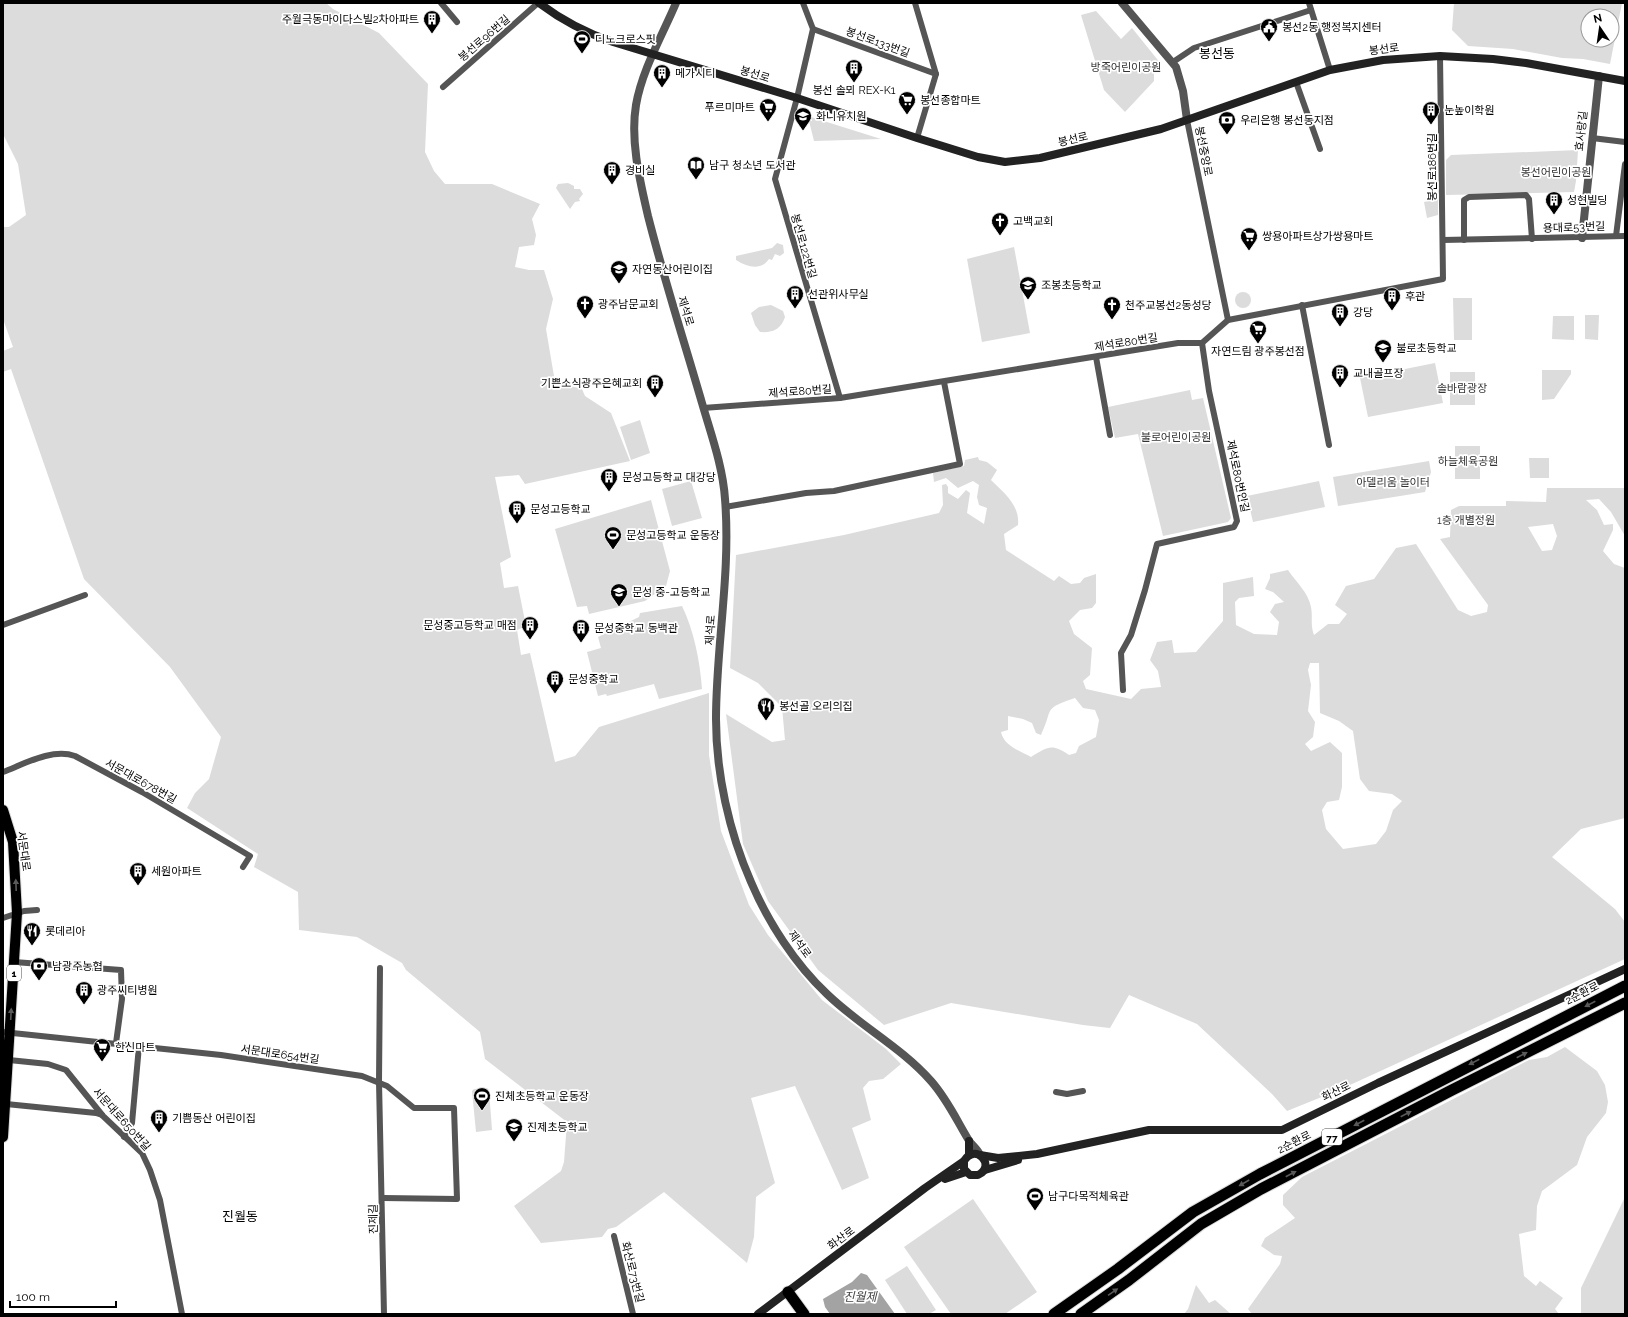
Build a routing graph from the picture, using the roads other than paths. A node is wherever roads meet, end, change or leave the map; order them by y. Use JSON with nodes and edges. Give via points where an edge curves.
{"nodes":[{"id":1,"x":441,"y":3,"type":"edge"},
{"id":2,"x":539,"y":3,"type":"edge"},
{"id":3,"x":676,"y":3,"type":"edge"},
{"id":4,"x":804,"y":3,"type":"edge"},
{"id":5,"x":915,"y":3,"type":"edge"},
{"id":6,"x":1122,"y":3,"type":"edge"},
{"id":7,"x":1309,"y":3,"type":"edge"},
{"id":8,"x":1311,"y":10,"type":"junction"},
{"id":9,"x":457,"y":22,"type":"dead end"},
{"id":10,"x":813,"y":29,"type":"junction"},
{"id":11,"x":653,"y":54,"type":"junction"},
{"id":12,"x":1440,"y":56,"type":"junction"},
{"id":13,"x":1173,"y":62,"type":"junction"},
{"id":14,"x":1330,"y":70,"type":"junction"},
{"id":15,"x":936,"y":74,"type":"junction"},
{"id":16,"x":1599,"y":76,"type":"junction"},
{"id":17,"x":1625,"y":81,"type":"edge"},
{"id":18,"x":1296,"y":82,"type":"junction"},
{"id":19,"x":443,"y":87,"type":"dead end"},
{"id":20,"x":797,"y":98,"type":"junction"},
{"id":21,"x":1187,"y":120,"type":"junction"},
{"id":22,"x":917,"y":138,"type":"junction"},
{"id":23,"x":1592,"y":138,"type":"junction"},
{"id":24,"x":1625,"y":142,"type":"edge"},
{"id":25,"x":1320,"y":148,"type":"dead end"},
{"id":26,"x":1625,"y":164,"type":"edge"},
{"id":27,"x":1616,"y":236,"type":"junction"},
{"id":28,"x":1625,"y":236,"type":"edge"},
{"id":29,"x":1532,"y":238,"type":"junction"},
{"id":30,"x":1582,"y":238,"type":"junction"},
{"id":31,"x":1443,"y":240,"type":"junction"},
{"id":32,"x":1464,"y":240,"type":"junction"},
{"id":33,"x":1302,"y":305,"type":"junction"},
{"id":34,"x":1228,"y":320,"type":"junction"},
{"id":35,"x":1202,"y":343,"type":"junction"},
{"id":36,"x":1096,"y":356,"type":"junction"},
{"id":37,"x":944,"y":382,"type":"junction"},
{"id":38,"x":840,"y":398,"type":"junction"},
{"id":39,"x":703,"y":408,"type":"junction"},
{"id":40,"x":1110,"y":435,"type":"dead end"},
{"id":41,"x":1329,"y":445,"type":"dead end"},
{"id":42,"x":726,"y":506,"type":"junction"},
{"id":43,"x":85,"y":595,"type":"dead end"},
{"id":44,"x":3,"y":625,"type":"edge"},
{"id":45,"x":1123,"y":690,"type":"dead end"},
{"id":46,"x":3,"y":772,"type":"edge"},
{"id":47,"x":3,"y":810,"type":"edge"},
{"id":48,"x":243,"y":867,"type":"dead end"},
{"id":49,"x":37,"y":910,"type":"dead end"},
{"id":50,"x":17,"y":913,"type":"junction"},
{"id":51,"x":3,"y":918,"type":"edge"},
{"id":52,"x":14,"y":962,"type":"junction"},
{"id":53,"x":380,"y":968,"type":"dead end"},
{"id":54,"x":1625,"y":969,"type":"edge"},
{"id":55,"x":1625,"y":986,"type":"edge"},
{"id":56,"x":1625,"y":1004,"type":"edge"},
{"id":57,"x":7,"y":1032,"type":"edge"},
{"id":58,"x":116,"y":1043,"type":"junction"},
{"id":59,"x":139,"y":1046,"type":"junction"},
{"id":60,"x":9,"y":1060,"type":"junction"},
{"id":61,"x":379,"y":1082,"type":"junction"},
{"id":62,"x":1083,"y":1091,"type":"dead end"},
{"id":63,"x":1056,"y":1092,"type":"dead end"},
{"id":64,"x":6,"y":1104,"type":"junction"},
{"id":65,"x":103,"y":1116,"type":"junction"},
{"id":66,"x":3,"y":1137,"type":"edge"},
{"id":67,"x":124,"y":1137,"type":"junction"},
{"id":68,"x":969,"y":1141,"type":"junction"},
{"id":69,"x":1037,"y":1154,"type":"junction"},
{"id":70,"x":980,"y":1155,"type":"junction"},
{"id":71,"x":967,"y":1158,"type":"junction"},
{"id":72,"x":985,"y":1170,"type":"junction"},
{"id":73,"x":966,"y":1172,"type":"junction"},
{"id":74,"x":938,"y":1180,"type":"junction"},
{"id":75,"x":383,"y":1198,"type":"junction"},
{"id":76,"x":457,"y":1199,"type":"joint"},
{"id":77,"x":614,"y":1236,"type":"dead end"},
{"id":78,"x":788,"y":1292,"type":"junction"},
{"id":79,"x":182,"y":1314,"type":"edge"},
{"id":80,"x":384,"y":1314,"type":"edge"},
{"id":81,"x":633,"y":1314,"type":"edge"},
{"id":82,"x":758,"y":1314,"type":"edge"},
{"id":83,"x":804,"y":1314,"type":"edge"},
{"id":84,"x":1054,"y":1314,"type":"edge"},
{"id":85,"x":1081,"y":1314,"type":"edge"}],
"edges":[{"from":1,"to":9,"type":"street"},
{"from":2,"to":11,"type":"main road","name":"봉선로","via":[[587,33]]},
{"from":2,"to":19,"type":"street","name":"봉선로96번길"},
{"from":3,"to":11,"type":"street","name":"제석로"},
{"from":4,"to":10,"type":"street"},
{"from":5,"to":15,"type":"street","name":"봉선로133번길"},
{"from":6,"to":13,"type":"street","name":"봉선중앙로"},
{"from":7,"to":8,"type":"street"},
{"from":8,"to":13,"type":"street","via":[[1194,48]]},
{"from":8,"to":14,"type":"street"},
{"from":10,"to":15,"type":"street","name":"봉선로133번길"},
{"from":10,"to":20,"type":"street","name":"봉선로122번길"},
{"from":11,"to":20,"type":"main road","name":"봉선로"},
{"from":11,"to":39,"type":"street","name":"제석로","via":[[636,106],[640,182],[659,260]]},
{"from":12,"to":14,"type":"main road","name":"봉선로","via":[[1383,60]]},
{"from":12,"to":16,"type":"main road","name":"봉선로","via":[[1513,61]]},
{"from":12,"to":31,"type":"street","name":"봉선로186번길"},
{"from":13,"to":21,"type":"street","name":"봉선중앙로","via":[[1183,91]]},
{"from":14,"to":18,"type":"main road","name":"봉선로"},
{"from":15,"to":22,"type":"street"},
{"from":16,"to":17,"type":"main road","name":"봉선로"},
{"from":16,"to":23,"type":"street","name":"효사랑길"},
{"from":18,"to":21,"type":"main road","name":"봉선로"},
{"from":18,"to":25,"type":"street"},
{"from":20,"to":22,"type":"main road","name":"봉선로"},
{"from":20,"to":38,"type":"street","name":"봉선로122번길","via":[[774,178]]},
{"from":21,"to":22,"type":"main road","name":"봉선로","via":[[1138,135],[1021,162],[996,161]]},
{"from":21,"to":34,"type":"street","name":"봉선중앙로"},
{"from":23,"to":24,"type":"street"},
{"from":23,"to":30,"type":"street","name":"효사랑길"},
{"from":26,"to":27,"type":"street","name":"용대로53번길"},
{"from":27,"to":28,"type":"street","name":"용대로53번길"},
{"from":27,"to":30,"type":"street","name":"용대로53번길"},
{"from":29,"to":30,"type":"street","name":"용대로53번길"},
{"from":29,"to":32,"type":"street","name":"용대로53번길"},
{"from":29,"to":32,"type":"street","name":"용대로53번길","via":[[1530,199],[1526,195],[1469,197],[1464,200]]},
{"from":31,"to":32,"type":"street","name":"용대로53번길"},
{"from":31,"to":33,"type":"street","name":"봉선로186번길","via":[[1443,279]]},
{"from":33,"to":34,"type":"street"},
{"from":33,"to":41,"type":"street"},
{"from":34,"to":35,"type":"street"},
{"from":35,"to":36,"type":"street","name":"제석로80번길","via":[[1178,343]]},
{"from":35,"to":45,"type":"street","name":"제석로80번안길","via":[[1209,391],[1237,521],[1234,527],[1157,544],[1145,590],[1130,635],[1121,653]]},
{"from":36,"to":37,"type":"street","name":"제석로80번길"},
{"from":36,"to":40,"type":"street"},
{"from":37,"to":38,"type":"street","name":"제석로80번길"},
{"from":37,"to":42,"type":"street","via":[[960,464],[834,491]]},
{"from":38,"to":39,"type":"street","name":"제석로80번길"},
{"from":39,"to":42,"type":"street","name":"제석로","via":[[720,470]]},
{"from":42,"to":68,"type":"street","name":"제석로","via":[[727,548],[716,741],[726,802],[744,864],[766,913],[805,969],[825,993],[909,1058],[948,1102]]},
{"from":43,"to":44,"type":"street"},
{"from":46,"to":48,"type":"street","name":"서문대로678번길","via":[[52,755],[64,753],[75,756],[250,856]]},
{"from":50,"to":47,"type":"main road","name":"서문대로","number":"1","one_way":true,"via":[[14,847]]},
{"from":49,"to":50,"type":"street"},
{"from":50,"to":51,"type":"street"},
{"from":50,"to":52,"type":"main road","name":"서문대로","number":"1"},
{"from":57,"to":52,"type":"main road","name":"서문대로","number":"1","one_way":true},
{"from":52,"to":58,"type":"street","via":[[121,970],[122,999]]},
{"from":53,"to":61,"type":"street"},
{"from":54,"to":69,"type":"main road","name":"화산로","via":[[1282,1130],[1149,1130]]},
{"from":55,"to":84,"type":"highway","name":"2순환로","number":"77","one_way":true,"via":[[1253,1178],[1193,1212]]},
{"from":85,"to":56,"type":"highway","number":"77","one_way":true,"via":[[1201,1224],[1248,1197],[1452,1090]]},
{"from":57,"to":58,"type":"street","name":"서문대로654번길"},
{"from":57,"to":60,"type":"main road","name":"서문대로","number":"1"},
{"from":58,"to":59,"type":"street","name":"서문대로654번길"},
{"from":59,"to":61,"type":"street","name":"서문대로654번길","via":[[221,1055],[362,1076]]},
{"from":59,"to":67,"type":"street","via":[[132,1123]]},
{"from":60,"to":64,"type":"main road","name":"서문대로","number":"1"},
{"from":60,"to":65,"type":"street","name":"서문대로650번길","via":[[62,1068],[70,1074]]},
{"from":61,"to":75,"type":"street"},
{"from":61,"to":76,"type":"street","name":"서문대로654번길","via":[[414,1108],[454,1108]]},
{"from":62,"to":63,"type":"street","via":[[1067,1094]]},
{"from":64,"to":65,"type":"street","via":[[96,1113]]},
{"from":64,"to":66,"type":"main road","name":"서문대로","number":"1"},
{"from":65,"to":67,"type":"street","name":"서문대로650번길"},
{"from":67,"to":79,"type":"street","name":"서문대로650번길","via":[[142,1153],[160,1200]]},
{"from":68,"to":70,"type":"street","name":"제석로"},
{"from":68,"to":71,"type":"main road"},
{"from":69,"to":70,"type":"main road","via":[[998,1158]]},
{"from":69,"to":72,"type":"main road"},
{"from":70,"to":71,"type":"main road","via":[[973,1154]]},
{"from":70,"to":72,"type":"main road","via":[[985,1160]]},
{"from":71,"to":73,"type":"main road"},
{"from":71,"to":74,"type":"main road"},
{"from":72,"to":73,"type":"main road","via":[[976,1176]]},
{"from":73,"to":74,"type":"main road"},
{"from":74,"to":78,"type":"main road","name":"화산로"},
{"from":75,"to":76,"type":"street","name":"진제길"},
{"from":75,"to":80,"type":"street","name":"진제길"},
{"from":77,"to":81,"type":"street","name":"화산로73번길"},
{"from":78,"to":82,"type":"main road","name":"화산로"},
{"from":78,"to":83,"type":"highway"}]}
